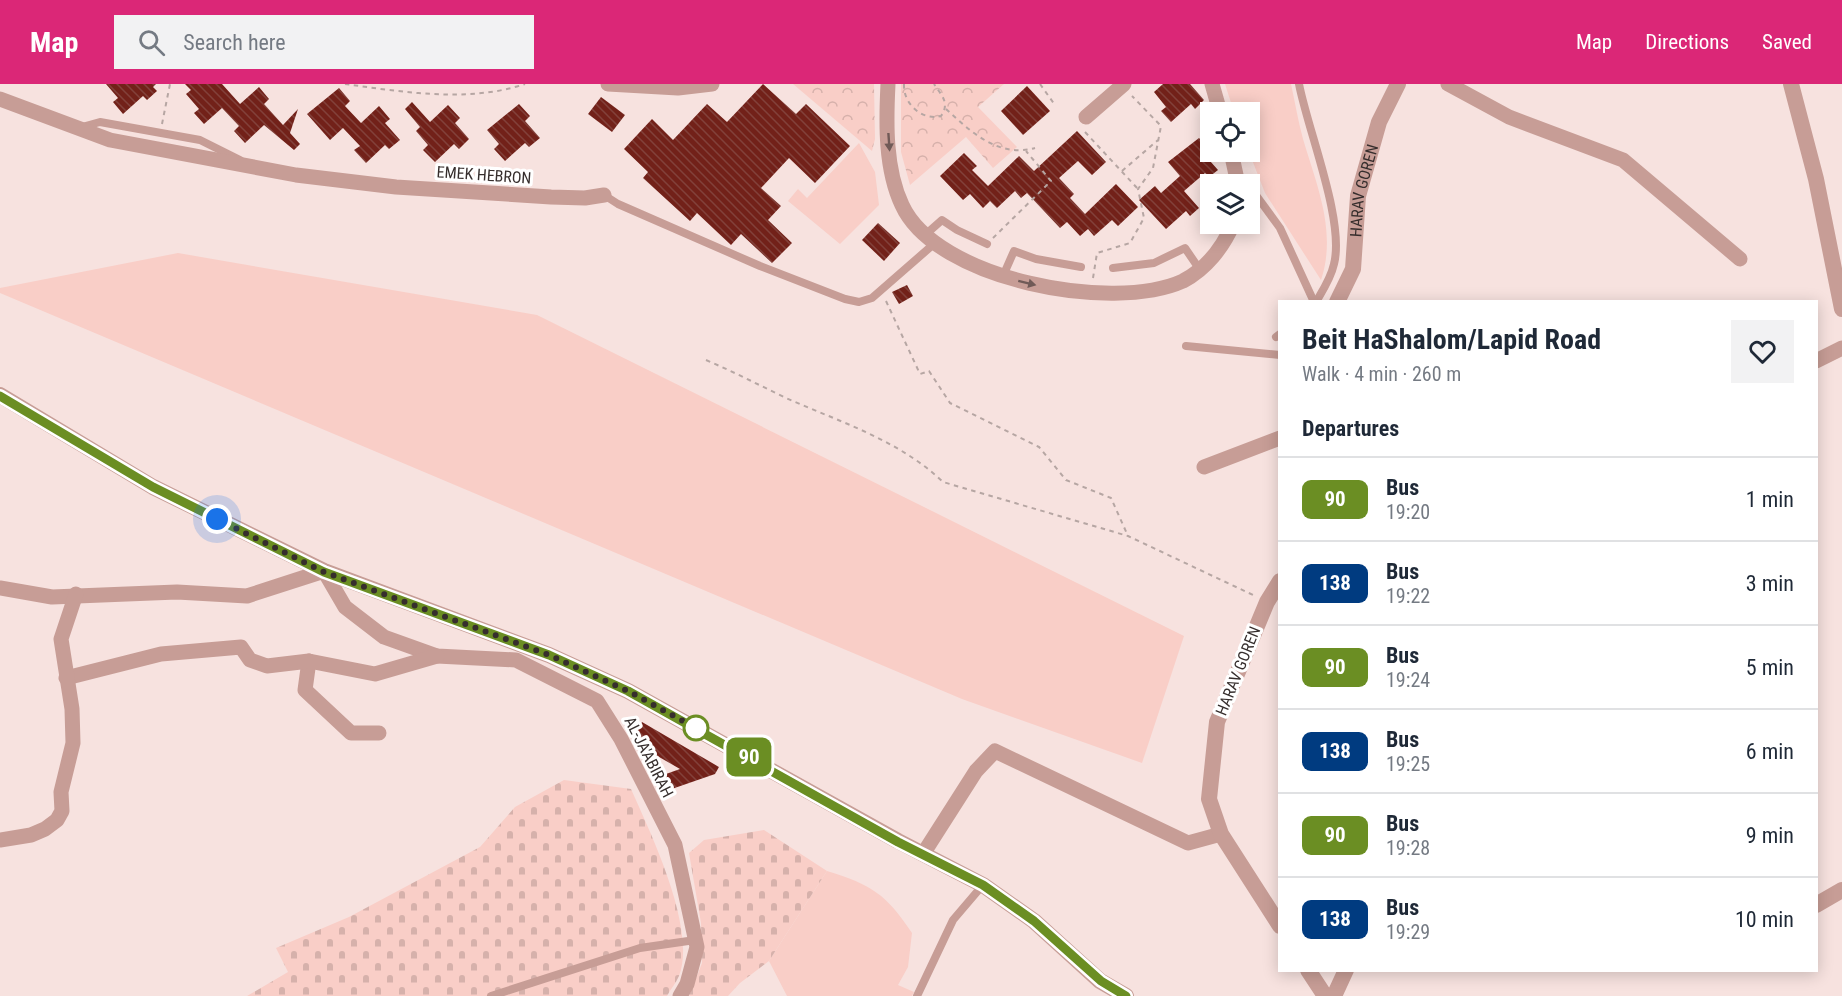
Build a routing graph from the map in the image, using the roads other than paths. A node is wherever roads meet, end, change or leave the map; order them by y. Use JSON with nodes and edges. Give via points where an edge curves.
{"nodes":[{"id":1,"x":608,"y":84,"type":"edge"},
{"id":2,"x":712,"y":84,"type":"edge"},
{"id":3,"x":888,"y":84,"type":"edge"},
{"id":4,"x":1212,"y":84,"type":"edge"},
{"id":5,"x":1299,"y":84,"type":"edge"},
{"id":6,"x":1398,"y":84,"type":"edge"},
{"id":7,"x":1448,"y":84,"type":"edge"},
{"id":8,"x":1791,"y":84,"type":"edge"},
{"id":9,"x":1123,"y":85,"type":"edge"},
{"id":10,"x":0,"y":99,"type":"edge"},
{"id":11,"x":1217,"y":102,"type":"edge"},
{"id":12,"x":1085,"y":124,"type":"road end"},
{"id":13,"x":76,"y":128,"type":"junction"},
{"id":14,"x":254,"y":168,"type":"junction"},
{"id":15,"x":604,"y":195,"type":"joint"},
{"id":16,"x":1260,"y":201,"type":"edge"},
{"id":17,"x":1228,"y":234,"type":"edge"},
{"id":18,"x":930,"y":239,"type":"junction"},
{"id":19,"x":987,"y":244,"type":"road end"},
{"id":20,"x":1740,"y":259,"type":"dead end"},
{"id":21,"x":1081,"y":267,"type":"dead end"},
{"id":22,"x":1113,"y":268,"type":"dead end"},
{"id":23,"x":1200,"y":270,"type":"junction"},
{"id":24,"x":1003,"y":276,"type":"junction"},
{"id":25,"x":1314,"y":300,"type":"edge"},
{"id":26,"x":1316,"y":300,"type":"edge"},
{"id":27,"x":1338,"y":300,"type":"edge"},
{"id":28,"x":1842,"y":309,"type":"edge"},
{"id":29,"x":1186,"y":346,"type":"dead end"},
{"id":30,"x":1842,"y":348,"type":"edge"},
{"id":31,"x":1278,"y":355,"type":"edge"},
{"id":32,"x":1818,"y":360,"type":"edge"},
{"id":33,"x":0,"y":396,"type":"edge"},
{"id":34,"x":1278,"y":439,"type":"edge"},
{"id":35,"x":1204,"y":467,"type":"dead end"},
{"id":36,"x":324,"y":572,"type":"junction"},
{"id":37,"x":1278,"y":585,"type":"edge"},
{"id":38,"x":0,"y":588,"type":"edge"},
{"id":39,"x":76,"y":594,"type":"junction"},
{"id":40,"x":437,"y":656,"type":"junction"},
{"id":41,"x":309,"y":661,"type":"junction"},
{"id":42,"x":66,"y":678,"type":"junction"},
{"id":43,"x":379,"y":733,"type":"dead end"},
{"id":44,"x":1221,"y":834,"type":"junction"},
{"id":45,"x":0,"y":840,"type":"edge"},
{"id":46,"x":923,"y":854,"type":"junction"},
{"id":47,"x":983,"y":885,"type":"junction"},
{"id":48,"x":1842,"y":890,"type":"edge"},
{"id":49,"x":1818,"y":904,"type":"edge"},
{"id":50,"x":1278,"y":923,"type":"edge"},
{"id":51,"x":695,"y":940,"type":"junction"},
{"id":52,"x":1309,"y":972,"type":"edge"},
{"id":53,"x":1345,"y":972,"type":"edge"},
{"id":54,"x":491,"y":996,"type":"edge"},
{"id":55,"x":680,"y":996,"type":"edge"},
{"id":56,"x":917,"y":996,"type":"edge"},
{"id":57,"x":1126,"y":996,"type":"edge"},
{"id":58,"x":1326,"y":996,"type":"edge"},
{"id":59,"x":1334,"y":996,"type":"edge"}],
"edges":[{"from":1,"to":2,"type":"street","via":[[678,88]]},
{"from":3,"to":18,"type":"street","one_way":true,"via":[[888,133],[894,180],[902,206]]},
{"from":4,"to":11,"type":"street"},
{"from":5,"to":26,"type":"lane","via":[[1336,234],[1335,263]]},
{"from":6,"to":27,"type":"street","name":"HARAV GOREN","via":[[1379,122],[1358,196],[1353,269]]},
{"from":7,"to":20,"type":"street","via":[[1509,117],[1623,160]]},
{"from":8,"to":28,"type":"street","via":[[1816,179]]},
{"from":9,"to":12,"type":"street"},
{"from":10,"to":13,"type":"street","name":"EMEK HEBRON"},
{"from":13,"to":14,"type":"street","name":"EMEK HEBRON","via":[[145,148]]},
{"from":13,"to":14,"type":"lane","via":[[100,122],[200,140]]},
{"from":14,"to":15,"type":"street","name":"EMEK HEBRON","via":[[396,187],[585,198]]},
{"from":15,"to":18,"type":"lane","name":"EMEK HEBRON","via":[[760,266],[859,302],[872,298]]},
{"from":16,"to":25,"type":"lane","via":[[1280,228]]},
{"from":17,"to":23,"type":"street"},
{"from":18,"to":19,"type":"lane","name":"EMEK HEBRON","via":[[942,220]]},
{"from":18,"to":24,"type":"street"},
{"from":21,"to":24,"type":"lane","via":[[1014,251]]},
{"from":22,"to":23,"type":"lane","via":[[1154,263],[1185,249]]},
{"from":24,"to":23,"type":"street","one_way":true,"via":[[1051,289],[1092,293],[1147,291],[1183,280]]},
{"from":29,"to":31,"type":"lane"},
{"from":30,"to":32,"type":"street"},
{"from":33,"to":36,"type":"street","via":[[153,487]]},
{"from":34,"to":35,"type":"street"},
{"from":36,"to":39,"type":"street","via":[[247,596],[177,591]]},
{"from":36,"to":40,"type":"street","name":"AL-JA'ABIRAH","via":[[345,607],[384,637]]},
{"from":36,"to":46,"type":"street","via":[[549,655],[628,691]]},
{"from":37,"to":44,"type":"street","name":"HARAV GOREN","via":[[1267,602],[1217,722],[1209,799]]},
{"from":38,"to":39,"type":"street","via":[[52,597]]},
{"from":39,"to":42,"type":"street","via":[[61,639]]},
{"from":40,"to":41,"type":"street","via":[[375,674]]},
{"from":40,"to":51,"type":"street","name":"AL-JA'ABIRAH","via":[[516,660],[597,701],[621,739],[675,845]]},
{"from":41,"to":42,"type":"street","via":[[267,666],[250,660],[241,647],[161,654]]},
{"from":41,"to":43,"type":"street","via":[[305,690],[351,733]]},
{"from":42,"to":45,"type":"street","via":[[73,743],[61,792],[62,812],[45,829]]},
{"from":44,"to":46,"type":"street","via":[[1188,843],[995,751],[976,771]]},
{"from":44,"to":50,"type":"street","name":"HARAV GOREN"},
{"from":46,"to":47,"type":"street"},
{"from":47,"to":56,"type":"lane","via":[[952,920]]},
{"from":47,"to":57,"type":"street","via":[[1034,921],[1101,981]]},
{"from":48,"to":49,"type":"street"},
{"from":51,"to":54,"type":"lane","via":[[640,948]]},
{"from":51,"to":55,"type":"street","name":"AL-JA'ABIRAH","via":[[697,947]]},
{"from":52,"to":58,"type":"street"},
{"from":53,"to":59,"type":"street"}]}
